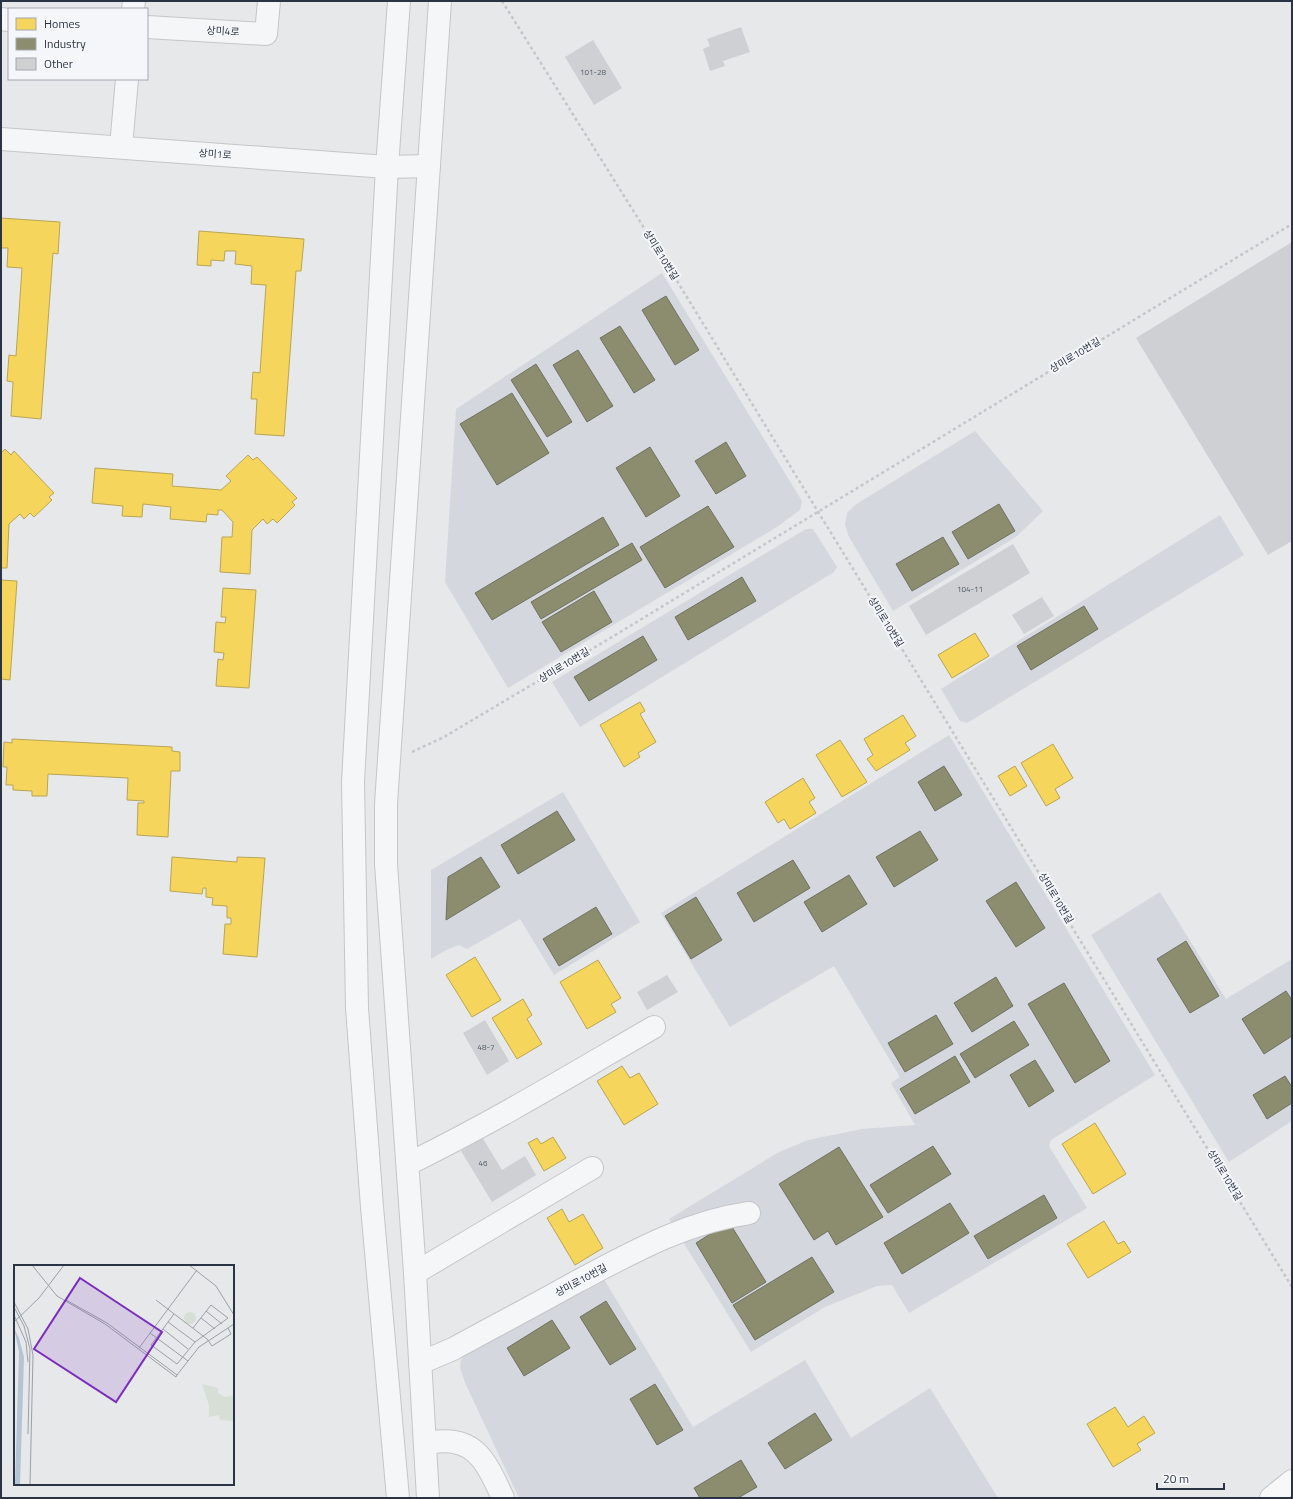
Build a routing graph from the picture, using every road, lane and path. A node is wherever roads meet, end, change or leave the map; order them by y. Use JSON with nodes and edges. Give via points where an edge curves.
{"nodes":[{"id":1,"x":269,"y":1,"type":"edge"},
{"id":2,"x":399,"y":1,"type":"edge"},
{"id":3,"x":440,"y":1,"type":"edge"},
{"id":4,"x":502,"y":1,"type":"edge"},
{"id":5,"x":148,"y":27,"type":"edge"},
{"id":6,"x":127,"y":80,"type":"edge"},
{"id":7,"x":1,"y":139,"type":"edge"},
{"id":8,"x":121,"y":147,"type":"junction"},
{"id":9,"x":429,"y":166,"type":"junction"},
{"id":10,"x":387,"y":167,"type":"junction"},
{"id":11,"x":1292,"y":224,"type":"edge"},
{"id":12,"x":817,"y":511,"type":"junction"},
{"id":13,"x":388,"y":758,"type":"junction"},
{"id":14,"x":654,"y":1027,"type":"dead end"},
{"id":15,"x":408,"y":1164,"type":"junction"},
{"id":16,"x":592,"y":1168,"type":"dead end"},
{"id":17,"x":748,"y":1213,"type":"dead end"},
{"id":18,"x":416,"y":1273,"type":"junction"},
{"id":19,"x":1292,"y":1287,"type":"edge"},
{"id":20,"x":420,"y":1363,"type":"junction"},
{"id":21,"x":425,"y":1443,"type":"junction"},
{"id":22,"x":1292,"y":1481,"type":"edge"},
{"id":23,"x":398,"y":1498,"type":"edge"},
{"id":24,"x":428,"y":1498,"type":"edge"},
{"id":25,"x":503,"y":1498,"type":"edge"},
{"id":26,"x":1271,"y":1498,"type":"edge"}],
"edges":[{"from":1,"to":5,"type":"street","name":"상미4로","via":[[266,34]]},
{"from":2,"to":10,"type":"street"},
{"from":3,"to":9,"type":"street"},
{"from":4,"to":12,"type":"path","name":"상미로10번길","via":[[662,256]]},
{"from":6,"to":8,"type":"street"},
{"from":7,"to":8,"type":"street","name":"상미1로"},
{"from":8,"to":10,"type":"street","name":"상미1로"},
{"from":9,"to":10,"type":"street","name":"상미1로"},
{"from":9,"to":13,"type":"street"},
{"from":10,"to":23,"type":"street","via":[[353,782],[357,1008]]},
{"from":11,"to":12,"type":"path","name":"상미로10번길"},
{"from":12,"to":13,"type":"path","name":"상미로10번길","via":[[444,737],[411,752]]},
{"from":12,"to":19,"type":"path","name":"상미로10번길"},
{"from":13,"to":15,"type":"street","via":[[386,864]]},
{"from":14,"to":15,"type":"street","via":[[454,1142]]},
{"from":15,"to":18,"type":"street"},
{"from":16,"to":18,"type":"street"},
{"from":17,"to":20,"type":"street","name":"상미로10번길","via":[[721,1217],[658,1240],[453,1349]]},
{"from":18,"to":20,"type":"street"},
{"from":20,"to":21,"type":"street"},
{"from":21,"to":24,"type":"street"},
{"from":21,"to":25,"type":"street","via":[[453,1441],[473,1448],[488,1468]]},
{"from":22,"to":26,"type":"main road"}]}
